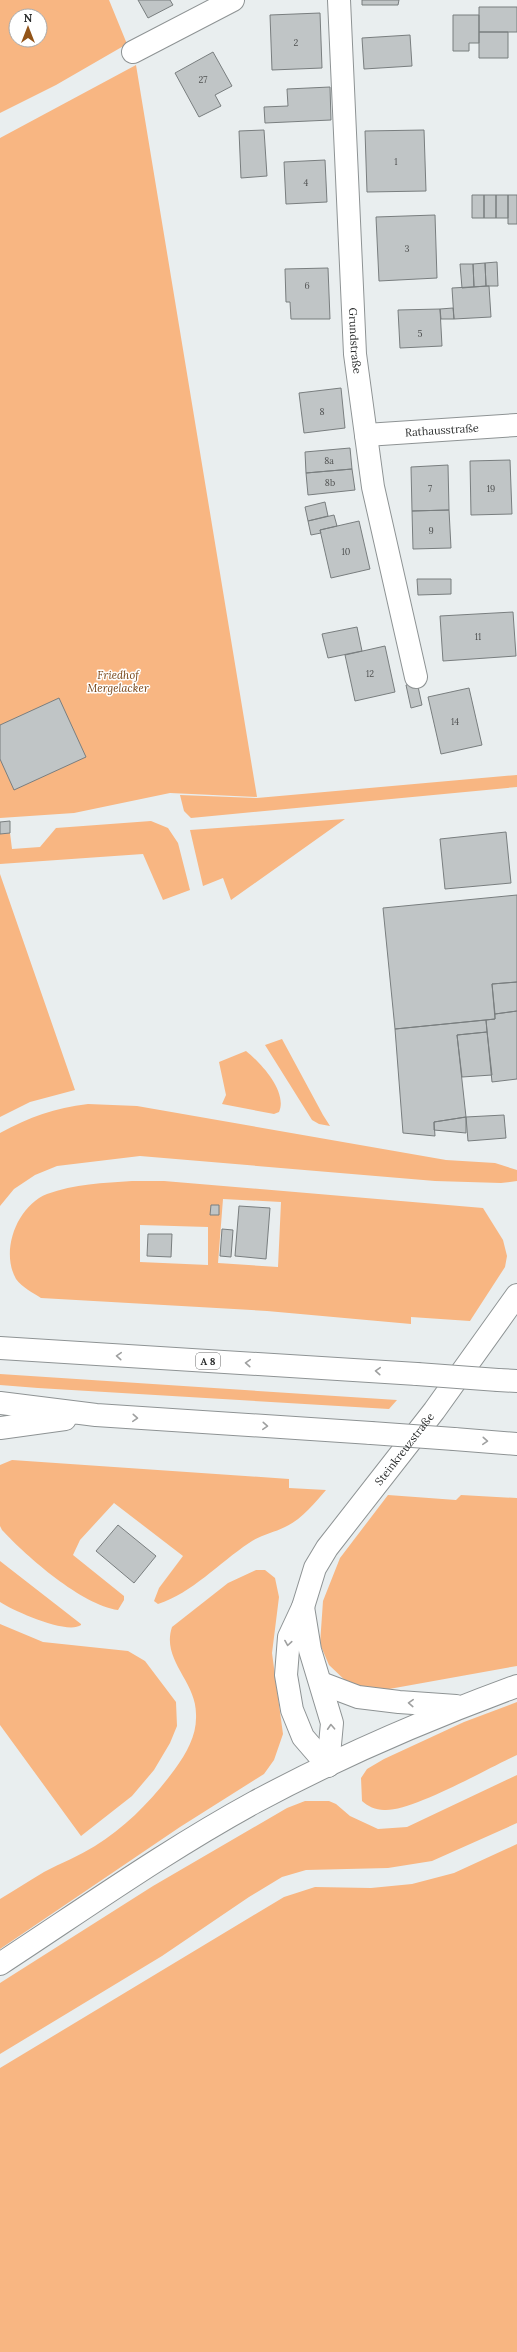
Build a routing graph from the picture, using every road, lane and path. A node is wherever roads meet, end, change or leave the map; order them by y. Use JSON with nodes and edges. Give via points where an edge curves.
{"nodes":[{"id":1,"x":233,"y":0,"type":"edge"},
{"id":2,"x":339,"y":0,"type":"edge"},
{"id":3,"x":133,"y":52,"type":"dead end"},
{"id":4,"x":517,"y":425,"type":"edge"},
{"id":5,"x":366,"y":435,"type":"junction"},
{"id":6,"x":416,"y":676,"type":"dead end"},
{"id":7,"x":517,"y":1295,"type":"edge"},
{"id":8,"x":0,"y":1348,"type":"edge"},
{"id":9,"x":507,"y":1380,"type":"edge"},
{"id":10,"x":0,"y":1403,"type":"edge"},
{"id":11,"x":96,"y":1415,"type":"junction"},
{"id":12,"x":0,"y":1428,"type":"edge"},
{"id":13,"x":517,"y":1444,"type":"edge"},
{"id":14,"x":303,"y":1607,"type":"junction"},
{"id":15,"x":320,"y":1683,"type":"junction"},
{"id":16,"x":517,"y":1686,"type":"edge"},
{"id":17,"x":464,"y":1706,"type":"junction"},
{"id":18,"x":328,"y":1766,"type":"junction"},
{"id":19,"x":0,"y":1964,"type":"edge"}],
"edges":[{"from":1,"to":3,"type":"main road"},
{"from":2,"to":5,"type":"main road","name":"Grundstraße","via":[[355,354]]},
{"from":4,"to":5,"type":"main road","name":"Rathausstraße"},
{"from":5,"to":6,"type":"main road","name":"Grundstraße","via":[[373,487]]},
{"from":7,"to":14,"type":"main road","name":"Steinkreuzstraße","via":[[434,1411],[327,1548],[315,1568]]},
{"from":9,"to":8,"type":"main road","number":"A 8","one_way":true,"bridge":true},
{"from":10,"to":11,"type":"main road"},
{"from":11,"to":12,"type":"main road"},
{"from":11,"to":13,"type":"main road","one_way":true,"bridge":true},
{"from":14,"to":15,"type":"main road","name":"Steinkreuzstraße","via":[[310,1650]]},
{"from":14,"to":18,"type":"main road","name":"Steinkreuzstraße","one_way":true,"via":[[289,1636],[286,1675],[292,1710],[303,1737]]},
{"from":17,"to":15,"type":"main road","one_way":true,"via":[[358,1697]]},
{"from":18,"to":15,"type":"main road","name":"Steinkreuzstraße","one_way":true,"via":[[332,1723]]},
{"from":16,"to":17,"type":"main road"},
{"from":17,"to":18,"type":"main road","via":[[413,1726]]},
{"from":18,"to":19,"type":"main road","via":[[254,1803],[172,1852]]}]}
